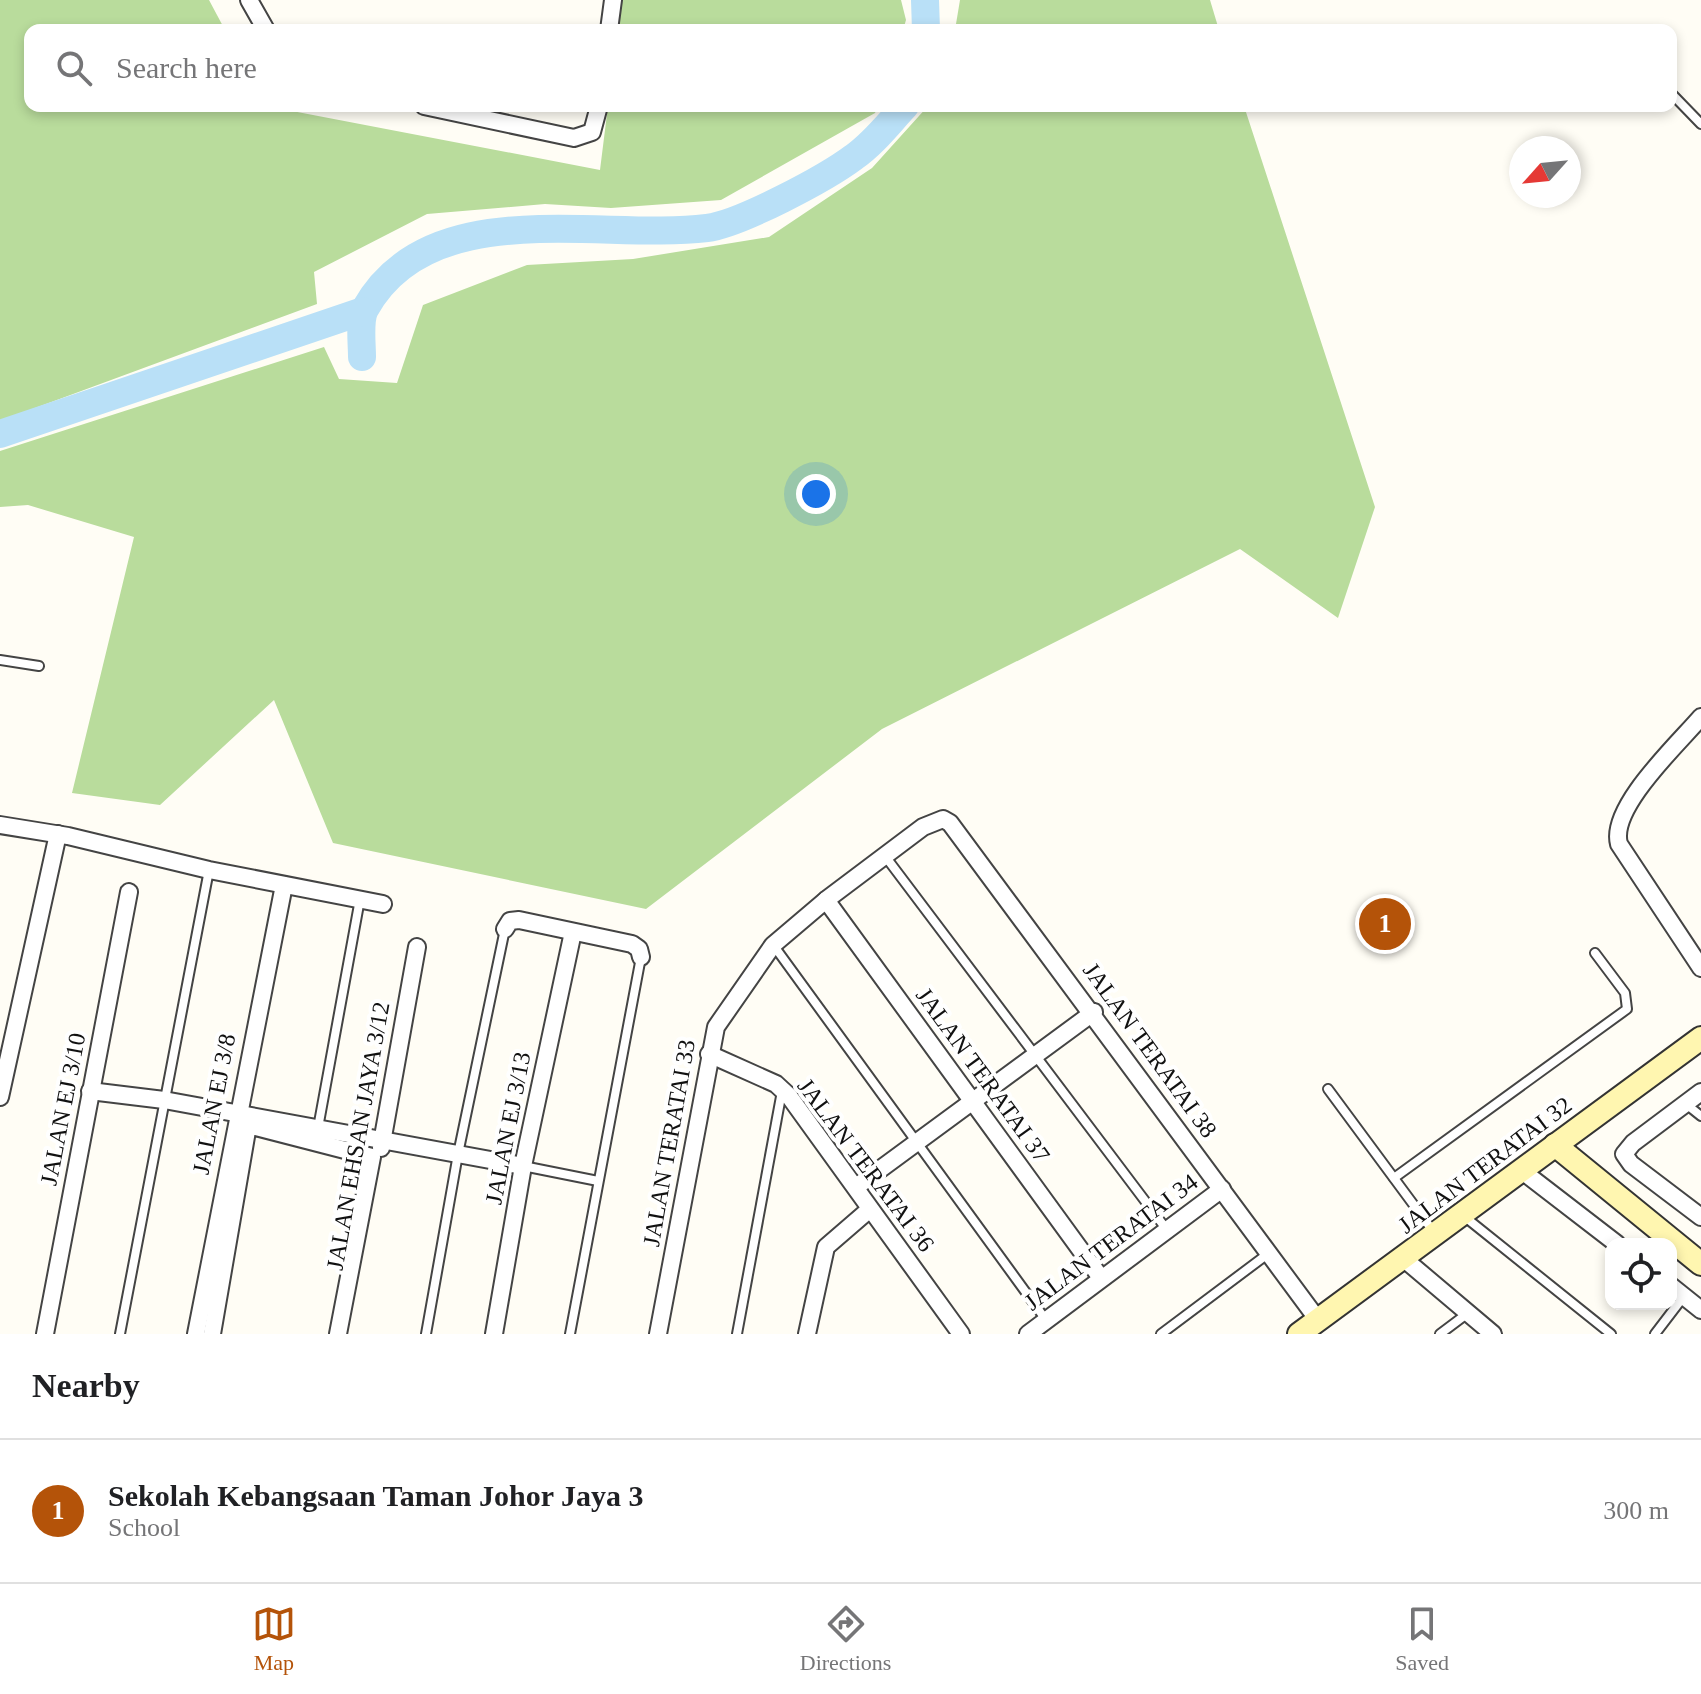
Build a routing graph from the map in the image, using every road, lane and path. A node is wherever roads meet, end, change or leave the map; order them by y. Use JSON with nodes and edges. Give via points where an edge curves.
{"nodes":[{"id":1,"x":249,"y":0,"type":"edge"},
{"id":2,"x":613,"y":0,"type":"edge"},
{"id":3,"x":263,"y":24,"type":"edge"},
{"id":4,"x":610,"y":24,"type":"edge"},
{"id":5,"x":1677,"y":99,"type":"edge"},
{"id":6,"x":453,"y":112,"type":"edge"},
{"id":7,"x":598,"y":112,"type":"edge"},
{"id":8,"x":1701,"y":124,"type":"edge"},
{"id":9,"x":0,"y":660,"type":"edge"},
{"id":10,"x":39,"y":666,"type":"dead end"},
{"id":11,"x":1701,"y":717,"type":"edge"},
{"id":12,"x":936,"y":820,"type":"joint"},
{"id":13,"x":0,"y":825,"type":"edge"},
{"id":14,"x":58,"y":834,"type":"junction"},
{"id":15,"x":885,"y":856,"type":"junction"},
{"id":16,"x":209,"y":870,"type":"junction"},
{"id":17,"x":284,"y":885,"type":"junction"},
{"id":18,"x":129,"y":892,"type":"dead end"},
{"id":19,"x":360,"y":899,"type":"junction"},
{"id":20,"x":826,"y":900,"type":"junction"},
{"id":21,"x":383,"y":904,"type":"dead end"},
{"id":22,"x":505,"y":929,"type":"joint"},
{"id":23,"x":573,"y":932,"type":"junction"},
{"id":24,"x":773,"y":945,"type":"junction"},
{"id":25,"x":417,"y":947,"type":"dead end"},
{"id":26,"x":1595,"y":953,"type":"dead end"},
{"id":27,"x":641,"y":957,"type":"joint"},
{"id":28,"x":1701,"y":968,"type":"edge"},
{"id":29,"x":1094,"y":1012,"type":"junction"},
{"id":30,"x":1701,"y":1038,"type":"edge"},
{"id":31,"x":709,"y":1054,"type":"junction"},
{"id":32,"x":1035,"y":1056,"type":"junction"},
{"id":33,"x":783,"y":1089,"type":"junction"},
{"id":34,"x":1328,"y":1089,"type":"dead end"},
{"id":35,"x":90,"y":1091,"type":"junction"},
{"id":36,"x":1701,"y":1092,"type":"edge"},
{"id":37,"x":0,"y":1093,"type":"edge"},
{"id":38,"x":164,"y":1100,"type":"junction"},
{"id":39,"x":973,"y":1102,"type":"junction"},
{"id":40,"x":1686,"y":1103,"type":"junction"},
{"id":41,"x":237,"y":1113,"type":"junction"},
{"id":42,"x":1701,"y":1116,"type":"edge"},
{"id":43,"x":318,"y":1128,"type":"junction"},
{"id":44,"x":382,"y":1140,"type":"junction"},
{"id":45,"x":917,"y":1143,"type":"junction"},
{"id":46,"x":1555,"y":1145,"type":"junction"},
{"id":47,"x":458,"y":1154,"type":"junction"},
{"id":48,"x":523,"y":1166,"type":"junction"},
{"id":49,"x":1521,"y":1170,"type":"junction"},
{"id":50,"x":1394,"y":1178,"type":"junction"},
{"id":51,"x":598,"y":1181,"type":"junction"},
{"id":52,"x":856,"y":1187,"type":"junction"},
{"id":53,"x":1222,"y":1189,"type":"junction"},
{"id":54,"x":870,"y":1209,"type":"junction"},
{"id":55,"x":1462,"y":1214,"type":"junction"},
{"id":56,"x":1701,"y":1217,"type":"edge"},
{"id":57,"x":1168,"y":1231,"type":"junction"},
{"id":58,"x":1436,"y":1234,"type":"junction"},
{"id":59,"x":1609,"y":1238,"type":"edge"},
{"id":60,"x":1269,"y":1253,"type":"junction"},
{"id":61,"x":1403,"y":1258,"type":"junction"},
{"id":62,"x":1701,"y":1264,"type":"edge"},
{"id":63,"x":1101,"y":1278,"type":"junction"},
{"id":64,"x":1677,"y":1291,"type":"edge"},
{"id":65,"x":1667,"y":1310,"type":"edge"},
{"id":66,"x":1701,"y":1310,"type":"edge"},
{"id":67,"x":1468,"y":1313,"type":"junction"},
{"id":68,"x":1046,"y":1320,"type":"junction"},
{"id":69,"x":1318,"y":1320,"type":"junction"},
{"id":70,"x":661,"y":1333,"type":"edge"},
{"id":71,"x":45,"y":1334,"type":"edge"},
{"id":72,"x":120,"y":1334,"type":"edge"},
{"id":73,"x":196,"y":1334,"type":"edge"},
{"id":74,"x":212,"y":1334,"type":"edge"},
{"id":75,"x":338,"y":1334,"type":"edge"},
{"id":76,"x":347,"y":1334,"type":"edge"},
{"id":77,"x":426,"y":1334,"type":"edge"},
{"id":78,"x":494,"y":1334,"type":"edge"},
{"id":79,"x":570,"y":1334,"type":"edge"},
{"id":80,"x":737,"y":1334,"type":"edge"},
{"id":81,"x":807,"y":1334,"type":"edge"},
{"id":82,"x":961,"y":1334,"type":"edge"},
{"id":83,"x":1028,"y":1334,"type":"edge"},
{"id":84,"x":1161,"y":1334,"type":"edge"},
{"id":85,"x":1299,"y":1334,"type":"edge"},
{"id":86,"x":1440,"y":1334,"type":"edge"},
{"id":87,"x":1493,"y":1334,"type":"edge"},
{"id":88,"x":1611,"y":1334,"type":"edge"},
{"id":89,"x":1655,"y":1334,"type":"edge"}],
"edges":[{"from":1,"to":3,"type":"street"},
{"from":2,"to":4,"type":"street"},
{"from":5,"to":8,"type":"lane"},
{"from":6,"to":7,"type":"street","via":[[580,138],[595,128]]},
{"from":9,"to":10,"type":"lane"},
{"from":11,"to":28,"type":"street","via":[[1640,788],[1615,831]]},
{"from":12,"to":15,"type":"street","name":"JALAN TERATAI 33"},
{"from":12,"to":29,"type":"street","name":"JALAN TERATAI 38","via":[[950,823]]},
{"from":13,"to":14,"type":"street"},
{"from":14,"to":16,"type":"street"},
{"from":14,"to":37,"type":"street"},
{"from":15,"to":20,"type":"street","name":"JALAN TERATAI 33"},
{"from":15,"to":32,"type":"lane"},
{"from":16,"to":17,"type":"street"},
{"from":16,"to":38,"type":"lane"},
{"from":17,"to":19,"type":"street"},
{"from":17,"to":41,"type":"street","name":"JALAN EJ 3/8"},
{"from":18,"to":35,"type":"street","name":"JALAN EJ 3/10"},
{"from":19,"to":21,"type":"street"},
{"from":19,"to":43,"type":"lane"},
{"from":20,"to":24,"type":"street","name":"JALAN TERATAI 33"},
{"from":20,"to":39,"type":"street","name":"JALAN TERATAI 37"},
{"from":22,"to":23,"type":"street","via":[[514,919]]},
{"from":22,"to":47,"type":"lane"},
{"from":23,"to":27,"type":"street","via":[[632,944]]},
{"from":23,"to":48,"type":"street","name":"JALAN EJ 3/13"},
{"from":24,"to":31,"type":"street","name":"JALAN TERATAI 33","via":[[731,1001]]},
{"from":24,"to":45,"type":"lane"},
{"from":25,"to":44,"type":"street","name":"JALAN EHSAN JAYA 3/12"},
{"from":26,"to":50,"type":"lane","via":[[1625,993],[1627,1009]]},
{"from":27,"to":51,"type":"lane"},
{"from":29,"to":32,"type":"street"},
{"from":29,"to":53,"type":"street","name":"JALAN TERATAI 38"},
{"from":30,"to":46,"type":"street","name":"JALAN TERATAI 32"},
{"from":31,"to":33,"type":"street","name":"JALAN TERATAI 36"},
{"from":31,"to":70,"type":"street","name":"JALAN TERATAI 33"},
{"from":32,"to":39,"type":"street"},
{"from":32,"to":57,"type":"lane"},
{"from":33,"to":52,"type":"street","name":"JALAN TERATAI 36"},
{"from":33,"to":80,"type":"lane"},
{"from":34,"to":50,"type":"lane"},
{"from":35,"to":38,"type":"street"},
{"from":35,"to":71,"type":"street","name":"JALAN EJ 3/10"},
{"from":36,"to":40,"type":"street"},
{"from":38,"to":41,"type":"street"},
{"from":38,"to":72,"type":"lane"},
{"from":39,"to":45,"type":"street"},
{"from":39,"to":63,"type":"street","name":"JALAN TERATAI 37"},
{"from":40,"to":42,"type":"lane"},
{"from":40,"to":56,"type":"street","via":[[1624,1154]]},
{"from":41,"to":43,"type":"street"},
{"from":41,"to":73,"type":"street","name":"JALAN EJ 3/8"},
{"from":43,"to":44,"type":"street"},
{"from":44,"to":47,"type":"street"},
{"from":44,"to":76,"type":"street","name":"JALAN EHSAN JAYA 3/12"},
{"from":45,"to":52,"type":"street"},
{"from":45,"to":68,"type":"lane"},
{"from":46,"to":49,"type":"street","name":"JALAN TERATAI 32"},
{"from":46,"to":62,"type":"street"},
{"from":47,"to":48,"type":"street"},
{"from":47,"to":77,"type":"lane"},
{"from":48,"to":51,"type":"lane"},
{"from":48,"to":78,"type":"street","name":"JALAN EJ 3/13"},
{"from":49,"to":55,"type":"street","name":"JALAN TERATAI 32"},
{"from":49,"to":59,"type":"street"},
{"from":50,"to":58,"type":"lane"},
{"from":51,"to":79,"type":"lane"},
{"from":52,"to":54,"type":"street","name":"JALAN TERATAI 36"},
{"from":53,"to":57,"type":"street","name":"JALAN TERATAI 34"},
{"from":53,"to":60,"type":"street","name":"JALAN TERATAI 38"},
{"from":54,"to":81,"type":"street","via":[[826,1247]]},
{"from":54,"to":82,"type":"street","name":"JALAN TERATAI 36"},
{"from":55,"to":58,"type":"street","name":"JALAN TERATAI 32"},
{"from":55,"to":88,"type":"lane"},
{"from":57,"to":63,"type":"street","name":"JALAN TERATAI 34"},
{"from":58,"to":61,"type":"street","name":"JALAN TERATAI 32"},
{"from":60,"to":69,"type":"street","name":"JALAN TERATAI 38"},
{"from":60,"to":84,"type":"lane"},
{"from":61,"to":67,"type":"street"},
{"from":61,"to":69,"type":"street","name":"JALAN TERATAI 32"},
{"from":63,"to":68,"type":"street","name":"JALAN TERATAI 34"},
{"from":64,"to":66,"type":"street"},
{"from":65,"to":89,"type":"lane"},
{"from":67,"to":86,"type":"lane"},
{"from":67,"to":87,"type":"street"},
{"from":68,"to":83,"type":"street","name":"JALAN TERATAI 34"},
{"from":69,"to":85,"type":"street","name":"JALAN TERATAI 32"},
{"from":74,"to":75,"type":"street","via":[[248,1125],[372,1157]]}]}
